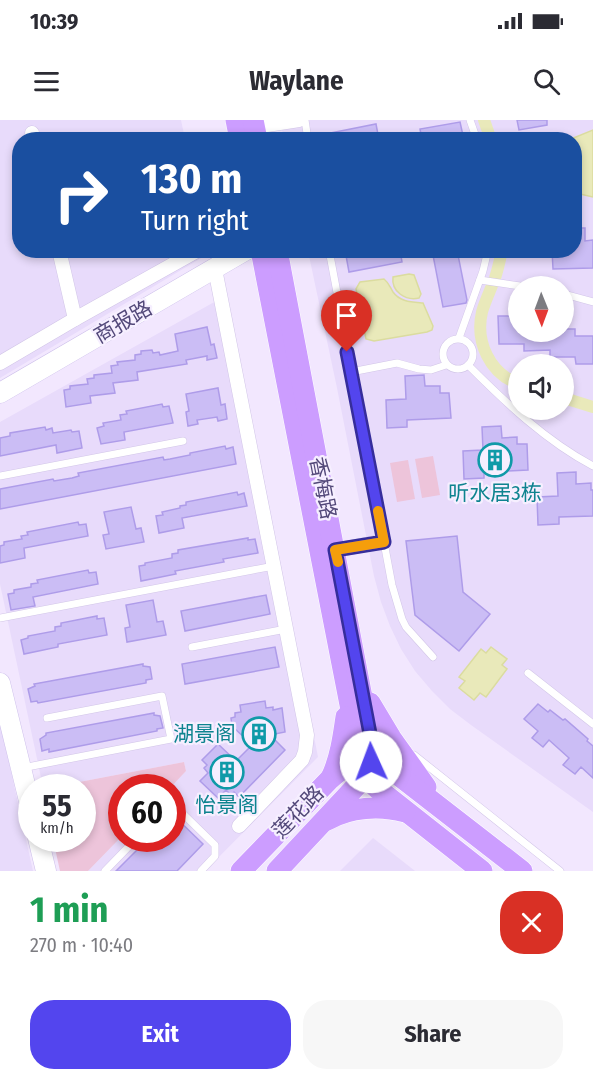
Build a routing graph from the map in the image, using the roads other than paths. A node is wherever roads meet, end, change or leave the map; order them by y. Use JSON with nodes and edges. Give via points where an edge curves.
{"nodes":[{"id":1,"x":299,"y":120,"type":"edge"},
{"id":2,"x":248,"y":129,"type":"edge"},
{"id":3,"x":61,"y":258,"type":"edge"},
{"id":4,"x":184,"y":258,"type":"edge"},
{"id":5,"x":233,"y":258,"type":"edge"},
{"id":6,"x":263,"y":258,"type":"edge"},
{"id":7,"x":278,"y":258,"type":"edge"},
{"id":8,"x":330,"y":258,"type":"edge"},
{"id":9,"x":486,"y":258,"type":"edge"},
{"id":10,"x":215,"y":269,"type":"junction"},
{"id":11,"x":480,"y":280,"type":"junction"},
{"id":12,"x":508,"y":284,"type":"edge"},
{"id":13,"x":574,"y":297,"type":"edge"},
{"id":14,"x":593,"y":302,"type":"edge"},
{"id":15,"x":75,"y":319,"type":"junction"},
{"id":16,"x":459,"y":338,"type":"junction"},
{"id":17,"x":0,"y":363,"type":"edge"},
{"id":18,"x":446,"y":364,"type":"junction"},
{"id":19,"x":468,"y":366,"type":"junction"},
{"id":20,"x":351,"y":372,"type":"junction"},
{"id":21,"x":0,"y":393,"type":"edge"},
{"id":22,"x":183,"y":441,"type":"dead end"},
{"id":23,"x":593,"y":466,"type":"edge"},
{"id":24,"x":0,"y":476,"type":"edge"},
{"id":25,"x":384,"y":542,"type":"junction"},
{"id":26,"x":328,"y":551,"type":"junction"},
{"id":27,"x":274,"y":566,"type":"junction"},
{"id":28,"x":0,"y":618,"type":"edge"},
{"id":29,"x":286,"y":629,"type":"junction"},
{"id":30,"x":192,"y":647,"type":"dead end"},
{"id":31,"x":433,"y":657,"type":"dead end"},
{"id":32,"x":528,"y":673,"type":"dead end"},
{"id":33,"x":0,"y":683,"type":"edge"},
{"id":34,"x":357,"y":688,"type":"junction"},
{"id":35,"x":48,"y":718,"type":"dead end"},
{"id":36,"x":593,"y":724,"type":"edge"},
{"id":37,"x":365,"y":766,"type":"junction"},
{"id":38,"x":21,"y":768,"type":"junction"},
{"id":39,"x":22,"y":774,"type":"edge"},
{"id":40,"x":331,"y":778,"type":"junction"},
{"id":41,"x":411,"y":815,"type":"junction"},
{"id":42,"x":450,"y":815,"type":"junction"},
{"id":43,"x":186,"y":817,"type":"edge"},
{"id":44,"x":239,"y":826,"type":"dead end"},
{"id":45,"x":317,"y":827,"type":"junction"},
{"id":46,"x":41,"y":852,"type":"edge"},
{"id":47,"x":123,"y":852,"type":"edge"},
{"id":48,"x":46,"y":871,"type":"edge"},
{"id":49,"x":105,"y":871,"type":"edge"},
{"id":50,"x":201,"y":871,"type":"edge"},
{"id":51,"x":241,"y":871,"type":"edge"},
{"id":52,"x":250,"y":871,"type":"edge"},
{"id":53,"x":276,"y":871,"type":"edge"},
{"id":54,"x":483,"y":871,"type":"edge"},
{"id":55,"x":522,"y":871,"type":"edge"},
{"id":56,"x":560,"y":871,"type":"edge"}],
"edges":[{"from":1,"to":2,"type":"street"},
{"from":3,"to":15,"type":"street"},
{"from":4,"to":15,"type":"street"},
{"from":5,"to":10,"type":"street","name":"商报路"},
{"from":6,"to":26,"type":"main road","name":"香梅路"},
{"from":7,"to":26,"type":"main road","name":"香梅路"},
{"from":8,"to":20,"type":"lane"},
{"from":9,"to":11,"type":"lane"},
{"from":10,"to":21,"type":"street","name":"商报路"},
{"from":10,"to":27,"type":"street"},
{"from":11,"to":12,"type":"lane"},
{"from":11,"to":16,"type":"lane"},
{"from":13,"to":14,"type":"lane"},
{"from":15,"to":17,"type":"street"},
{"from":16,"to":18,"type":"lane","via":[[444,346],[442,356]]},
{"from":16,"to":19,"type":"lane","via":[[473,350]]},
{"from":18,"to":19,"type":"lane","via":[[458,369]]},
{"from":18,"to":20,"type":"lane","via":[[431,370],[397,363]]},
{"from":19,"to":23,"type":"lane","via":[[537,429]]},
{"from":20,"to":25,"type":"lane"},
{"from":22,"to":24,"type":"lane"},
{"from":25,"to":26,"type":"street"},
{"from":25,"to":31,"type":"lane","via":[[405,627]]},
{"from":26,"to":34,"type":"main road","name":"香梅路"},
{"from":27,"to":28,"type":"lane"},
{"from":27,"to":29,"type":"street"},
{"from":29,"to":30,"type":"lane"},
{"from":29,"to":44,"type":"street","via":[[307,735],[305,752],[295,768]]},
{"from":32,"to":36,"type":"lane"},
{"from":33,"to":38,"type":"street"},
{"from":34,"to":37,"type":"main road","name":"香梅路"},
{"from":34,"to":40,"type":"main road"},
{"from":34,"to":42,"type":"main road","via":[[410,766]]},
{"from":34,"to":56,"type":"lane","via":[[408,750]]},
{"from":35,"to":38,"type":"lane","via":[[162,696],[171,740]]},
{"from":37,"to":40,"type":"main road","name":"莲花路","via":[[342,769]]},
{"from":37,"to":41,"type":"main road","via":[[378,789]]},
{"from":37,"to":42,"type":"main road","via":[[382,765],[393,771]]},
{"from":37,"to":45,"type":"main road","name":"莲花路"},
{"from":38,"to":39,"type":"street"},
{"from":40,"to":51,"type":"main road","name":"莲花路"},
{"from":41,"to":45,"type":"main road","via":[[388,808],[363,809],[340,814]]},
{"from":41,"to":54,"type":"main road"},
{"from":42,"to":55,"type":"main road"},
{"from":43,"to":50,"type":"lane","via":[[215,845],[215,856]]},
{"from":45,"to":53,"type":"main road","name":"莲花路"},
{"from":46,"to":48,"type":"street"},
{"from":47,"to":49,"type":"lane"},
{"from":51,"to":52,"type":"main road"}]}
